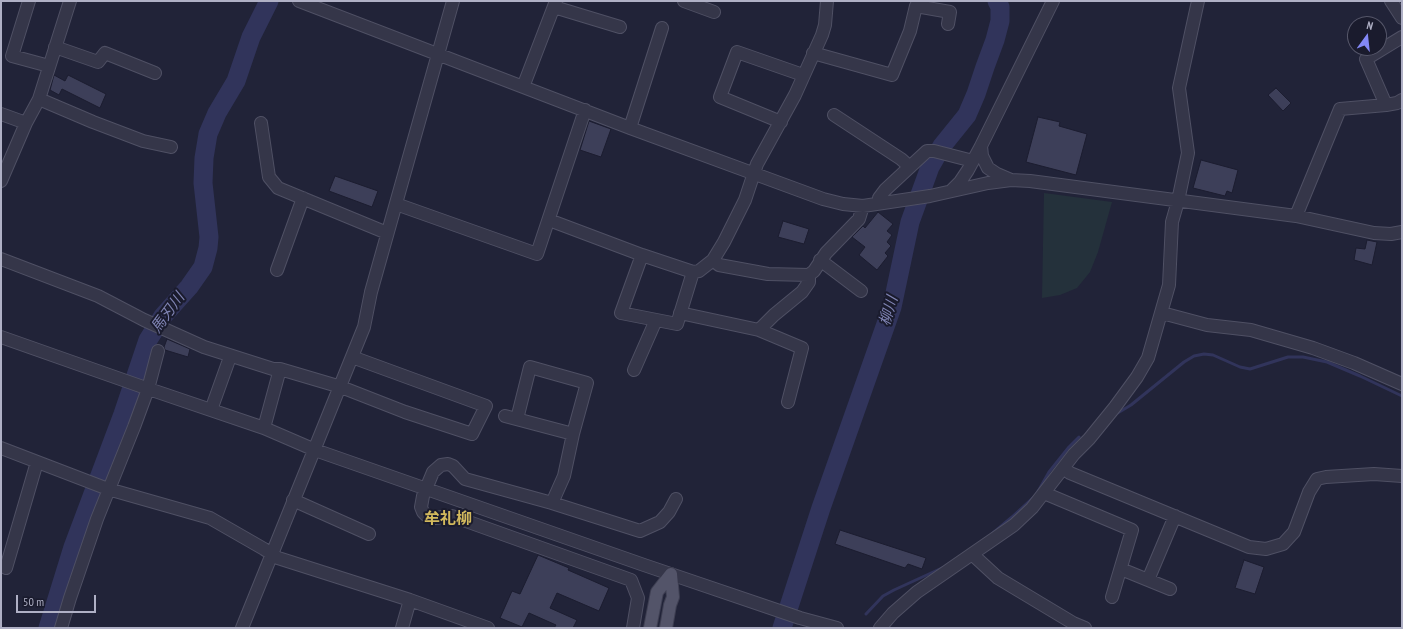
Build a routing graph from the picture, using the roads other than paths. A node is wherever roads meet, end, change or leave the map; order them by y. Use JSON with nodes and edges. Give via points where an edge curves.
{"nodes":[{"id":1,"x":28,"y":1,"type":"edge"},
{"id":2,"x":70,"y":1,"type":"edge"},
{"id":3,"x":298,"y":1,"type":"edge"},
{"id":4,"x":453,"y":1,"type":"edge"},
{"id":5,"x":684,"y":1,"type":"edge"},
{"id":6,"x":827,"y":1,"type":"edge"},
{"id":7,"x":1053,"y":1,"type":"edge"},
{"id":8,"x":1198,"y":1,"type":"edge"},
{"id":9,"x":1391,"y":1,"type":"edge"},
{"id":10,"x":555,"y":4,"type":"edge"},
{"id":11,"x":714,"y":12,"type":"dead end"},
{"id":12,"x":1402,"y":18,"type":"edge"},
{"id":13,"x":948,"y":24,"type":"dead end"},
{"id":14,"x":620,"y":27,"type":"dead end"},
{"id":15,"x":662,"y":28,"type":"dead end"},
{"id":16,"x":1402,"y":37,"type":"edge"},
{"id":17,"x":54,"y":47,"type":"junction"},
{"id":18,"x":813,"y":53,"type":"junction"},
{"id":19,"x":437,"y":55,"type":"junction"},
{"id":20,"x":49,"y":66,"type":"junction"},
{"id":21,"x":155,"y":73,"type":"dead end"},
{"id":22,"x":803,"y":75,"type":"junction"},
{"id":23,"x":523,"y":87,"type":"junction"},
{"id":24,"x":39,"y":99,"type":"junction"},
{"id":25,"x":1402,"y":100,"type":"edge"},
{"id":26,"x":1386,"y":105,"type":"junction"},
{"id":27,"x":585,"y":110,"type":"junction"},
{"id":28,"x":1,"y":114,"type":"edge"},
{"id":29,"x":834,"y":115,"type":"dead end"},
{"id":30,"x":780,"y":122,"type":"junction"},
{"id":31,"x":26,"y":123,"type":"junction"},
{"id":32,"x":261,"y":123,"type":"dead end"},
{"id":33,"x":630,"y":128,"type":"junction"},
{"id":34,"x":981,"y":146,"type":"junction"},
{"id":35,"x":171,"y":148,"type":"dead end"},
{"id":36,"x":973,"y":161,"type":"junction"},
{"id":37,"x":910,"y":167,"type":"junction"},
{"id":38,"x":754,"y":173,"type":"junction"},
{"id":39,"x":1011,"y":180,"type":"junction"},
{"id":40,"x":1,"y":181,"type":"edge"},
{"id":41,"x":952,"y":190,"type":"junction"},
{"id":42,"x":303,"y":198,"type":"junction"},
{"id":43,"x":1178,"y":201,"type":"junction"},
{"id":44,"x":879,"y":203,"type":"junction"},
{"id":45,"x":396,"y":204,"type":"junction"},
{"id":46,"x":863,"y":206,"type":"junction"},
{"id":47,"x":1296,"y":216,"type":"junction"},
{"id":48,"x":549,"y":220,"type":"junction"},
{"id":49,"x":1402,"y":232,"type":"edge"},
{"id":50,"x":387,"y":233,"type":"junction"},
{"id":51,"x":642,"y":255,"type":"junction"},
{"id":52,"x":1,"y":259,"type":"edge"},
{"id":53,"x":712,"y":260,"type":"junction"},
{"id":54,"x":820,"y":260,"type":"junction"},
{"id":55,"x":277,"y":270,"type":"dead end"},
{"id":56,"x":693,"y":272,"type":"junction"},
{"id":57,"x":809,"y":275,"type":"junction"},
{"id":58,"x":861,"y":291,"type":"dead end"},
{"id":59,"x":680,"y":313,"type":"junction"},
{"id":60,"x":1162,"y":313,"type":"junction"},
{"id":61,"x":656,"y":320,"type":"junction"},
{"id":62,"x":759,"y":330,"type":"junction"},
{"id":63,"x":1,"y":337,"type":"edge"},
{"id":64,"x":158,"y":351,"type":"dead end"},
{"id":65,"x":230,"y":357,"type":"junction"},
{"id":66,"x":352,"y":357,"type":"junction"},
{"id":67,"x":280,"y":370,"type":"junction"},
{"id":68,"x":634,"y":370,"type":"dead end"},
{"id":69,"x":1402,"y":384,"type":"edge"},
{"id":70,"x":341,"y":387,"type":"junction"},
{"id":71,"x":145,"y":388,"type":"junction"},
{"id":72,"x":788,"y":402,"type":"dead end"},
{"id":73,"x":211,"y":410,"type":"junction"},
{"id":74,"x":264,"y":428,"type":"junction"},
{"id":75,"x":573,"y":434,"type":"junction"},
{"id":76,"x":1,"y":448,"type":"edge"},
{"id":77,"x":314,"y":450,"type":"junction"},
{"id":78,"x":37,"y":462,"type":"junction"},
{"id":79,"x":1063,"y":468,"type":"junction"},
{"id":80,"x":1402,"y":476,"type":"edge"},
{"id":81,"x":427,"y":488,"type":"junction"},
{"id":82,"x":108,"y":489,"type":"junction"},
{"id":83,"x":1044,"y":493,"type":"junction"},
{"id":84,"x":676,"y":498,"type":"dead end"},
{"id":85,"x":293,"y":500,"type":"junction"},
{"id":86,"x":552,"y":503,"type":"junction"},
{"id":87,"x":1175,"y":516,"type":"junction"},
{"id":88,"x":369,"y":534,"type":"dead end"},
{"id":89,"x":271,"y":553,"type":"junction"},
{"id":90,"x":972,"y":554,"type":"junction"},
{"id":91,"x":6,"y":568,"type":"dead end"},
{"id":92,"x":1121,"y":569,"type":"junction"},
{"id":93,"x":671,"y":574,"type":"junction"},
{"id":94,"x":1148,"y":580,"type":"junction"},
{"id":95,"x":1170,"y":589,"type":"dead end"},
{"id":96,"x":1112,"y":597,"type":"dead end"},
{"id":97,"x":410,"y":600,"type":"junction"},
{"id":98,"x":61,"y":628,"type":"edge"},
{"id":99,"x":242,"y":628,"type":"edge"},
{"id":100,"x":402,"y":628,"type":"edge"},
{"id":101,"x":488,"y":628,"type":"edge"},
{"id":102,"x":633,"y":628,"type":"edge"},
{"id":103,"x":650,"y":628,"type":"edge"},
{"id":104,"x":666,"y":628,"type":"edge"},
{"id":105,"x":837,"y":628,"type":"edge"},
{"id":106,"x":880,"y":628,"type":"edge"},
{"id":107,"x":1085,"y":628,"type":"edge"}],
"edges":[{"from":1,"to":20,"type":"street","via":[[12,56]]},
{"from":2,"to":17,"type":"street"},
{"from":3,"to":19,"type":"street"},
{"from":4,"to":19,"type":"street"},
{"from":5,"to":11,"type":"street"},
{"from":6,"to":18,"type":"street","via":[[823,30]]},
{"from":7,"to":34,"type":"street"},
{"from":8,"to":43,"type":"street","via":[[1179,88],[1188,153]]},
{"from":9,"to":12,"type":"street"},
{"from":10,"to":14,"type":"street"},
{"from":10,"to":23,"type":"street"},
{"from":13,"to":18,"type":"street","via":[[950,12],[916,6],[910,31],[892,76]]},
{"from":15,"to":33,"type":"street"},
{"from":16,"to":26,"type":"street","via":[[1366,59]]},
{"from":17,"to":20,"type":"street"},
{"from":17,"to":21,"type":"street","via":[[98,62],[104,53]]},
{"from":18,"to":22,"type":"street"},
{"from":19,"to":23,"type":"street"},
{"from":19,"to":45,"type":"street"},
{"from":20,"to":24,"type":"street"},
{"from":22,"to":30,"type":"street"},
{"from":22,"to":30,"type":"street","via":[[737,52],[720,98]]},
{"from":23,"to":27,"type":"street"},
{"from":24,"to":31,"type":"street"},
{"from":24,"to":35,"type":"street","via":[[143,141]]},
{"from":25,"to":26,"type":"street"},
{"from":26,"to":47,"type":"street","via":[[1340,109]]},
{"from":27,"to":33,"type":"street"},
{"from":27,"to":48,"type":"street"},
{"from":28,"to":31,"type":"street"},
{"from":29,"to":37,"type":"street"},
{"from":30,"to":38,"type":"street"},
{"from":31,"to":40,"type":"street"},
{"from":32,"to":42,"type":"street","via":[[269,177],[278,188]]},
{"from":33,"to":38,"type":"street"},
{"from":34,"to":36,"type":"street"},
{"from":34,"to":39,"type":"street","via":[[982,156],[988,168]]},
{"from":36,"to":37,"type":"street","via":[[927,150]]},
{"from":36,"to":41,"type":"street"},
{"from":37,"to":44,"type":"street","via":[[885,190]]},
{"from":38,"to":46,"type":"street","via":[[823,199]]},
{"from":38,"to":53,"type":"street","via":[[745,200]]},
{"from":39,"to":41,"type":"street"},
{"from":39,"to":43,"type":"street"},
{"from":41,"to":44,"type":"street","via":[[930,196]]},
{"from":42,"to":50,"type":"street"},
{"from":42,"to":55,"type":"street"},
{"from":43,"to":47,"type":"street"},
{"from":43,"to":60,"type":"street","via":[[1172,222],[1169,285]]},
{"from":44,"to":46,"type":"street"},
{"from":45,"to":48,"type":"street","via":[[537,254]]},
{"from":45,"to":50,"type":"street"},
{"from":46,"to":54,"type":"street","via":[[859,219]]},
{"from":47,"to":49,"type":"street","via":[[1374,233]]},
{"from":48,"to":51,"type":"street"},
{"from":50,"to":66,"type":"street","via":[[370,292],[364,327]]},
{"from":51,"to":56,"type":"street"},
{"from":51,"to":61,"type":"street","via":[[621,313]]},
{"from":52,"to":65,"type":"street","via":[[98,296],[144,320]]},
{"from":53,"to":56,"type":"street","via":[[699,271]]},
{"from":53,"to":57,"type":"street","via":[[718,265],[768,274]]},
{"from":54,"to":57,"type":"street"},
{"from":54,"to":58,"type":"street"},
{"from":56,"to":59,"type":"street"},
{"from":57,"to":62,"type":"street","via":[[809,282],[802,292]]},
{"from":59,"to":61,"type":"street","via":[[677,324]]},
{"from":59,"to":62,"type":"street"},
{"from":60,"to":69,"type":"street","via":[[1207,325],[1251,330],[1313,348]]},
{"from":60,"to":79,"type":"street","via":[[1148,358],[1137,377]]},
{"from":61,"to":68,"type":"street"},
{"from":62,"to":72,"type":"street","via":[[802,348]]},
{"from":63,"to":71,"type":"street"},
{"from":64,"to":71,"type":"street"},
{"from":65,"to":67,"type":"street"},
{"from":65,"to":73,"type":"street"},
{"from":66,"to":70,"type":"street"},
{"from":66,"to":70,"type":"street","via":[[486,406],[472,434]]},
{"from":67,"to":70,"type":"street"},
{"from":67,"to":74,"type":"street"},
{"from":70,"to":77,"type":"street"},
{"from":71,"to":73,"type":"street"},
{"from":71,"to":82,"type":"street","via":[[134,427]]},
{"from":73,"to":74,"type":"street"},
{"from":74,"to":77,"type":"street"},
{"from":75,"to":75,"type":"street","via":[[511,417],[530,367],[587,383]]},
{"from":75,"to":86,"type":"street","via":[[564,476]]},
{"from":76,"to":78,"type":"street"},
{"from":77,"to":81,"type":"street"},
{"from":77,"to":85,"type":"street"},
{"from":78,"to":82,"type":"street"},
{"from":78,"to":91,"type":"street"},
{"from":79,"to":83,"type":"street"},
{"from":79,"to":87,"type":"street"},
{"from":80,"to":87,"type":"street","via":[[1374,474],[1317,479],[1309,492],[1294,532],[1283,544],[1266,549],[1249,547]]},
{"from":81,"to":86,"type":"street","via":[[433,472],[448,464],[465,479]]},
{"from":81,"to":93,"type":"street"},
{"from":81,"to":102,"type":"street","via":[[421,507],[426,515],[435,518],[452,516],[631,580],[638,598]]},
{"from":82,"to":89,"type":"street","via":[[210,518]]},
{"from":82,"to":98,"type":"street"},
{"from":83,"to":90,"type":"street","via":[[1014,525]]},
{"from":83,"to":92,"type":"street","via":[[1132,530]]},
{"from":84,"to":86,"type":"street","via":[[660,522],[640,530]]},
{"from":85,"to":88,"type":"street"},
{"from":85,"to":89,"type":"street"},
{"from":87,"to":94,"type":"street"},
{"from":89,"to":97,"type":"street","via":[[278,558]]},
{"from":89,"to":99,"type":"street"},
{"from":90,"to":106,"type":"street","via":[[902,605]]},
{"from":90,"to":107,"type":"street","via":[[998,578]]},
{"from":92,"to":94,"type":"street"},
{"from":92,"to":96,"type":"street"},
{"from":93,"to":103,"type":"main road","via":[[657,592]]},
{"from":93,"to":104,"type":"main road","via":[[673,597]]},
{"from":93,"to":105,"type":"street"},
{"from":94,"to":95,"type":"street"},
{"from":97,"to":100,"type":"street"},
{"from":97,"to":101,"type":"street"}]}
